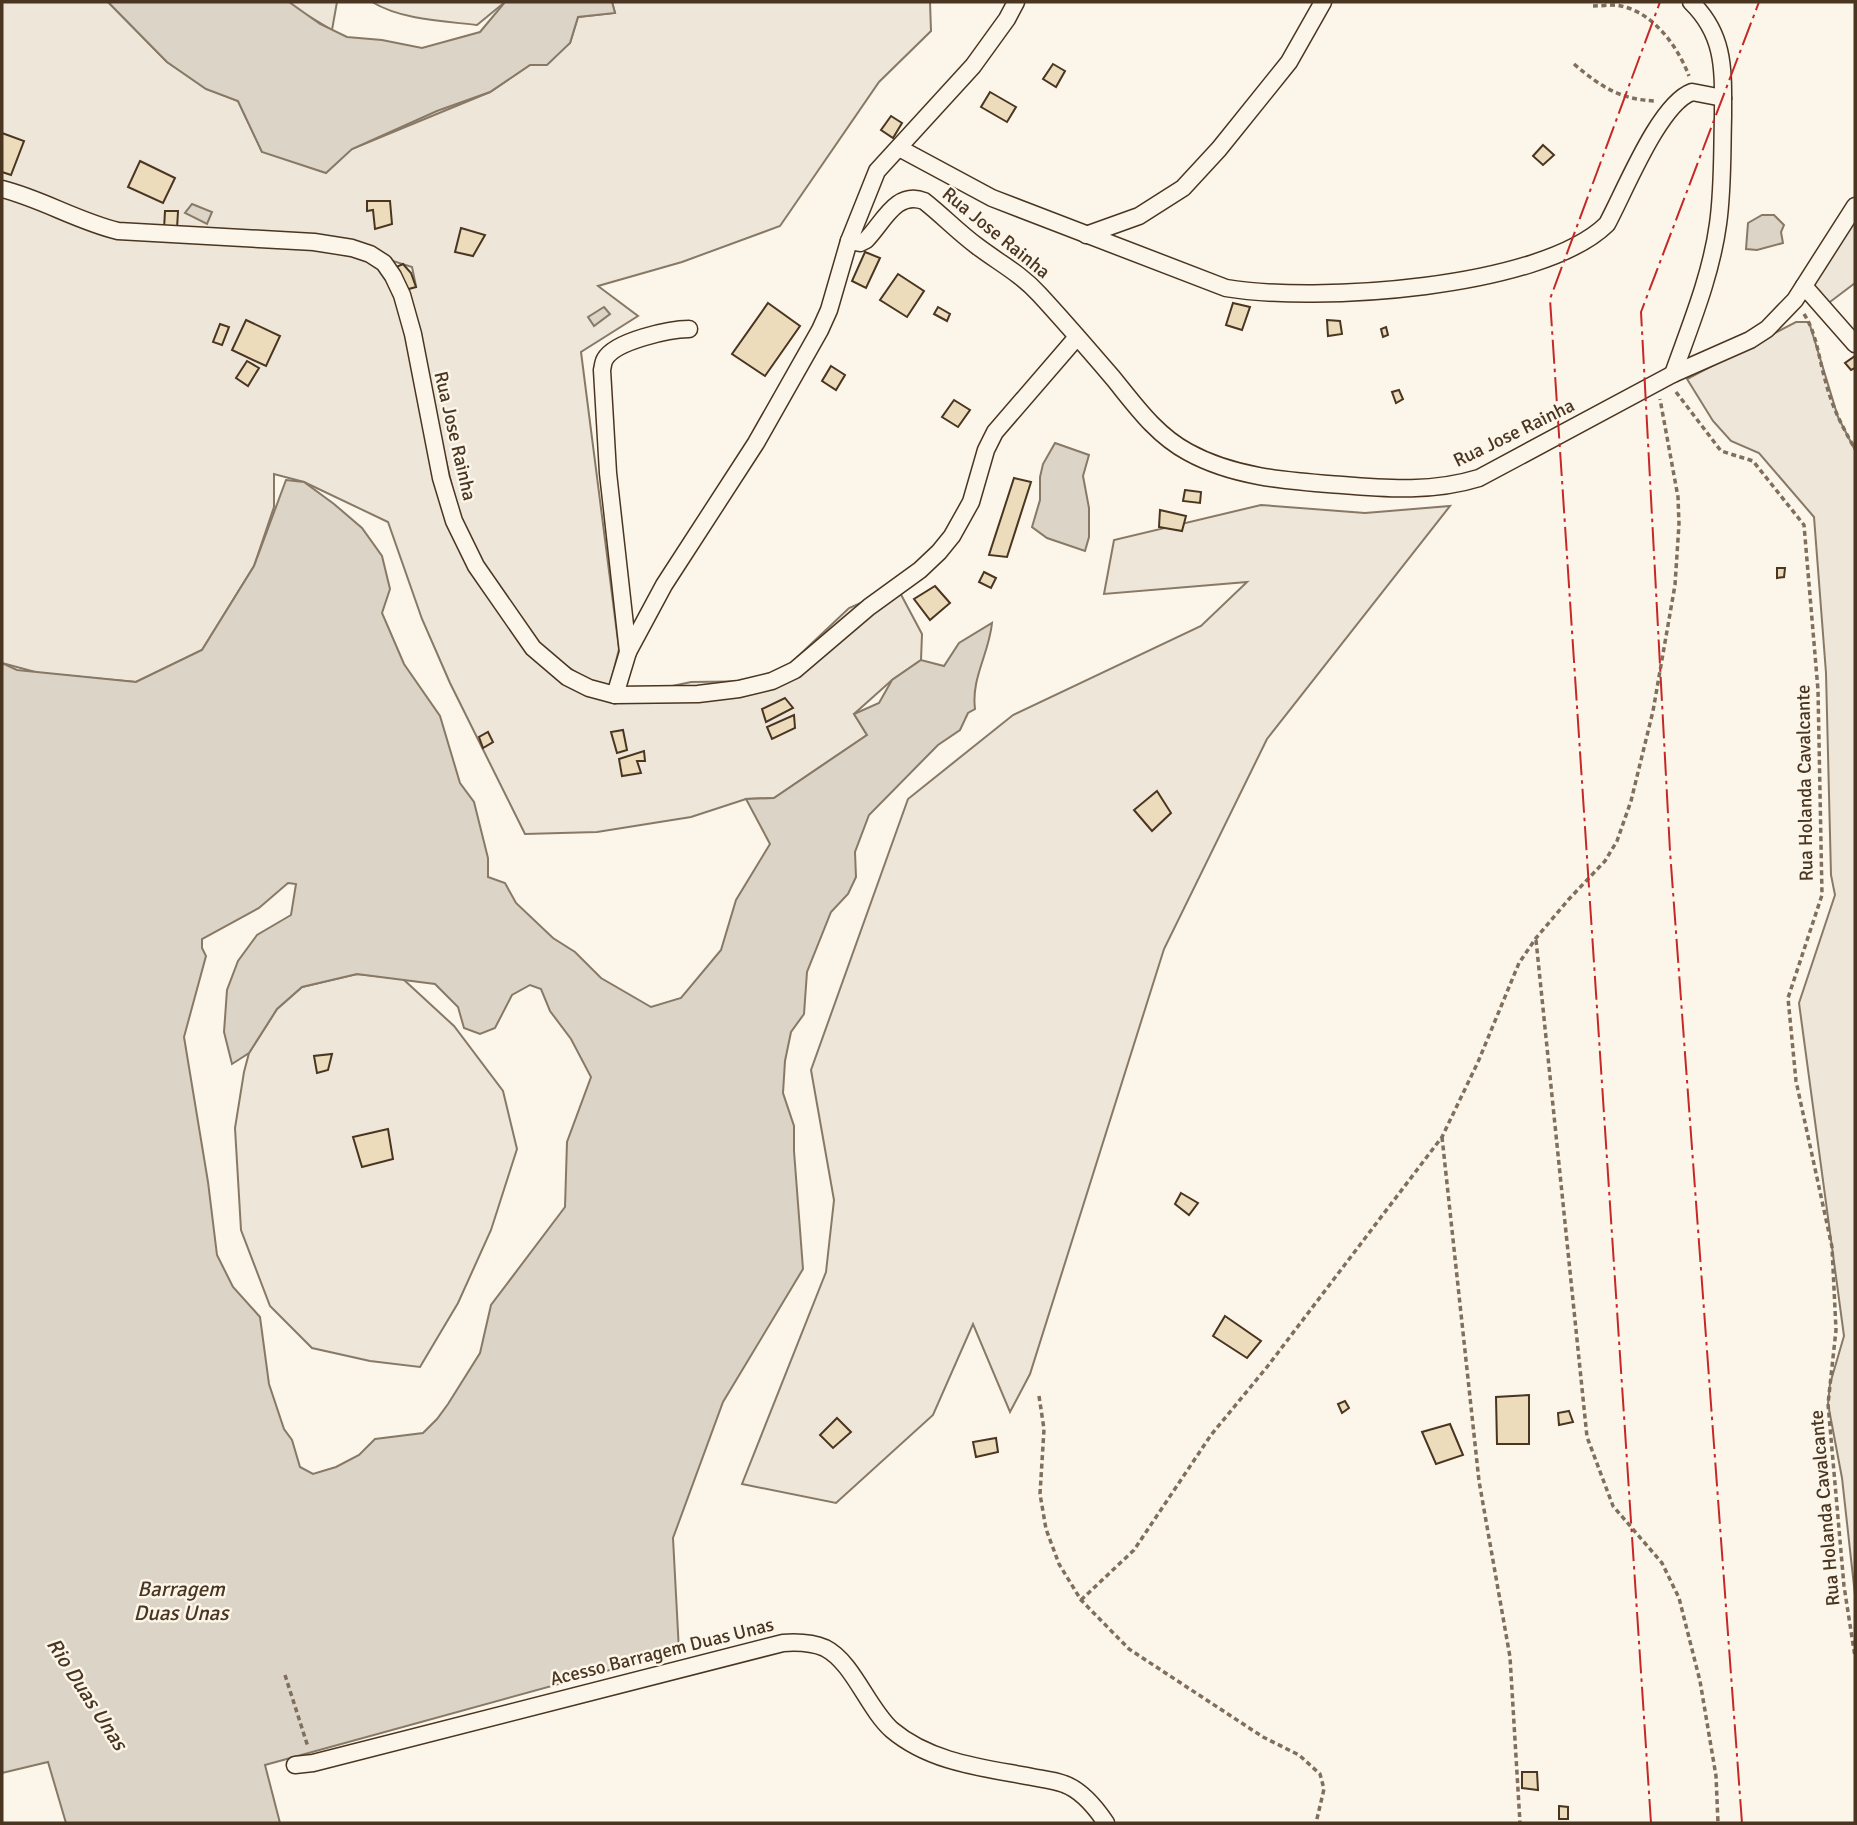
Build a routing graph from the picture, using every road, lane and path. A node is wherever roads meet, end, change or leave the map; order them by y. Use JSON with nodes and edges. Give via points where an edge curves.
{"nodes":[{"id":1,"x":1016,"y":2,"type":"edge"},
{"id":2,"x":1324,"y":2,"type":"edge"},
{"id":3,"x":1691,"y":2,"type":"edge"},
{"id":4,"x":1593,"y":6,"type":"dead end"},
{"id":5,"x":1574,"y":64,"type":"dead end"},
{"id":6,"x":1694,"y":92,"type":"junction"},
{"id":7,"x":1723,"y":98,"type":"junction"},
{"id":8,"x":1676,"y":101,"type":"junction"},
{"id":9,"x":899,"y":148,"type":"junction"},
{"id":10,"x":2,"y":189,"type":"edge"},
{"id":11,"x":1855,"y":206,"type":"edge"},
{"id":12,"x":1086,"y":236,"type":"junction"},
{"id":13,"x":849,"y":241,"type":"junction"},
{"id":14,"x":1799,"y":293,"type":"junction"},
{"id":15,"x":689,"y":329,"type":"dead end"},
{"id":16,"x":1077,"y":337,"type":"junction"},
{"id":17,"x":1855,"y":344,"type":"edge"},
{"id":18,"x":1665,"y":378,"type":"junction"},
{"id":19,"x":1855,"y":449,"type":"edge"},
{"id":20,"x":628,"y":653,"type":"junction"},
{"id":21,"x":615,"y":695,"type":"junction"},
{"id":22,"x":1536,"y":938,"type":"junction"},
{"id":23,"x":1442,"y":1137,"type":"junction"},
{"id":24,"x":1040,"y":1396,"type":"dead end"},
{"id":25,"x":1081,"y":1600,"type":"junction"},
{"id":26,"x":1855,"y":1657,"type":"edge"},
{"id":27,"x":285,"y":1675,"type":"dead end"},
{"id":28,"x":313,"y":1763,"type":"junction"},
{"id":29,"x":295,"y":1765,"type":"dead end"},
{"id":30,"x":1105,"y":1823,"type":"edge"},
{"id":31,"x":1316,"y":1823,"type":"edge"},
{"id":32,"x":1520,"y":1823,"type":"edge"},
{"id":33,"x":1718,"y":1823,"type":"edge"}],
"edges":[{"from":1,"to":9,"type":"street","via":[[992,42]]},
{"from":2,"to":12,"type":"street","via":[[1289,62],[1183,188],[1139,216]]},
{"from":3,"to":7,"type":"street","via":[[1716,37],[1723,62]]},
{"from":4,"to":6,"type":"path","via":[[1621,6],[1644,16],[1667,37]]},
{"from":5,"to":8,"type":"path","via":[[1624,97]]},
{"from":6,"to":7,"type":"street"},
{"from":6,"to":8,"type":"street"},
{"from":7,"to":18,"type":"street","via":[[1718,226],[1695,312]]},
{"from":8,"to":12,"type":"street","via":[[1607,224],[1595,236],[1539,260],[1490,274],[1360,292],[1259,293],[1227,288]]},
{"from":9,"to":12,"type":"street","via":[[992,198]]},
{"from":9,"to":13,"type":"street","via":[[877,171]]},
{"from":10,"to":21,"type":"street","name":"Rua Jose Rainha","via":[[118,231],[314,242],[352,248],[384,263],[406,308],[433,447],[454,522],[476,566],[533,648],[567,677]]},
{"from":11,"to":14,"type":"street","name":"Rua Jose Rainha"},
{"from":13,"to":16,"type":"street","name":"Rua Jose Rainha","via":[[866,240],[897,204],[915,197],[1023,278]]},
{"from":13,"to":20,"type":"street","via":[[820,330],[756,443],[663,585]]},
{"from":14,"to":17,"type":"street"},
{"from":14,"to":18,"type":"street","name":"Rua Jose Rainha","via":[[1767,329]]},
{"from":14,"to":19,"type":"path","via":[[1830,396]]},
{"from":15,"to":20,"type":"street","via":[[654,333],[613,350],[601,370]]},
{"from":16,"to":18,"type":"street","name":"Rua Jose Rainha","via":[[1147,420],[1186,452],[1248,475],[1346,486],[1417,489],[1454,486],[1479,478]]},
{"from":16,"to":21,"type":"street","name":"Rua Jose Rainha","via":[[996,432],[971,502],[939,552],[795,670],[739,689]]},
{"from":18,"to":22,"type":"path","via":[[1679,524],[1675,585],[1653,711],[1617,841],[1605,861]]},
{"from":18,"to":26,"type":"path","name":"Rua Holanda Cavalcante","via":[[1721,451],[1754,461],[1804,525],[1818,690],[1822,895],[1788,999],[1796,1082],[1832,1247],[1836,1330],[1828,1404]]},
{"from":20,"to":21,"type":"street"},
{"from":22,"to":23,"type":"path","via":[[1519,963]]},
{"from":22,"to":33,"type":"path","via":[[1587,1437],[1613,1506],[1662,1563],[1679,1598],[1700,1681],[1716,1776]]},
{"from":23,"to":25,"type":"path","via":[[1211,1435],[1134,1550]]},
{"from":23,"to":32,"type":"path","via":[[1479,1481],[1510,1657]]},
{"from":24,"to":25,"type":"path","via":[[1044,1429],[1040,1494],[1046,1529],[1059,1564]]},
{"from":25,"to":31,"type":"path","via":[[1129,1649],[1263,1737],[1299,1755],[1320,1774],[1324,1789]]},
{"from":27,"to":28,"type":"path"},
{"from":28,"to":29,"type":"street","name":"Acesso Barragem Duas Unas"},
{"from":28,"to":30,"type":"street","name":"Acesso Barragem Duas Unas","via":[[783,1643],[804,1642],[826,1648],[846,1667],[892,1730],[949,1760],[1065,1784],[1088,1800]]}]}
